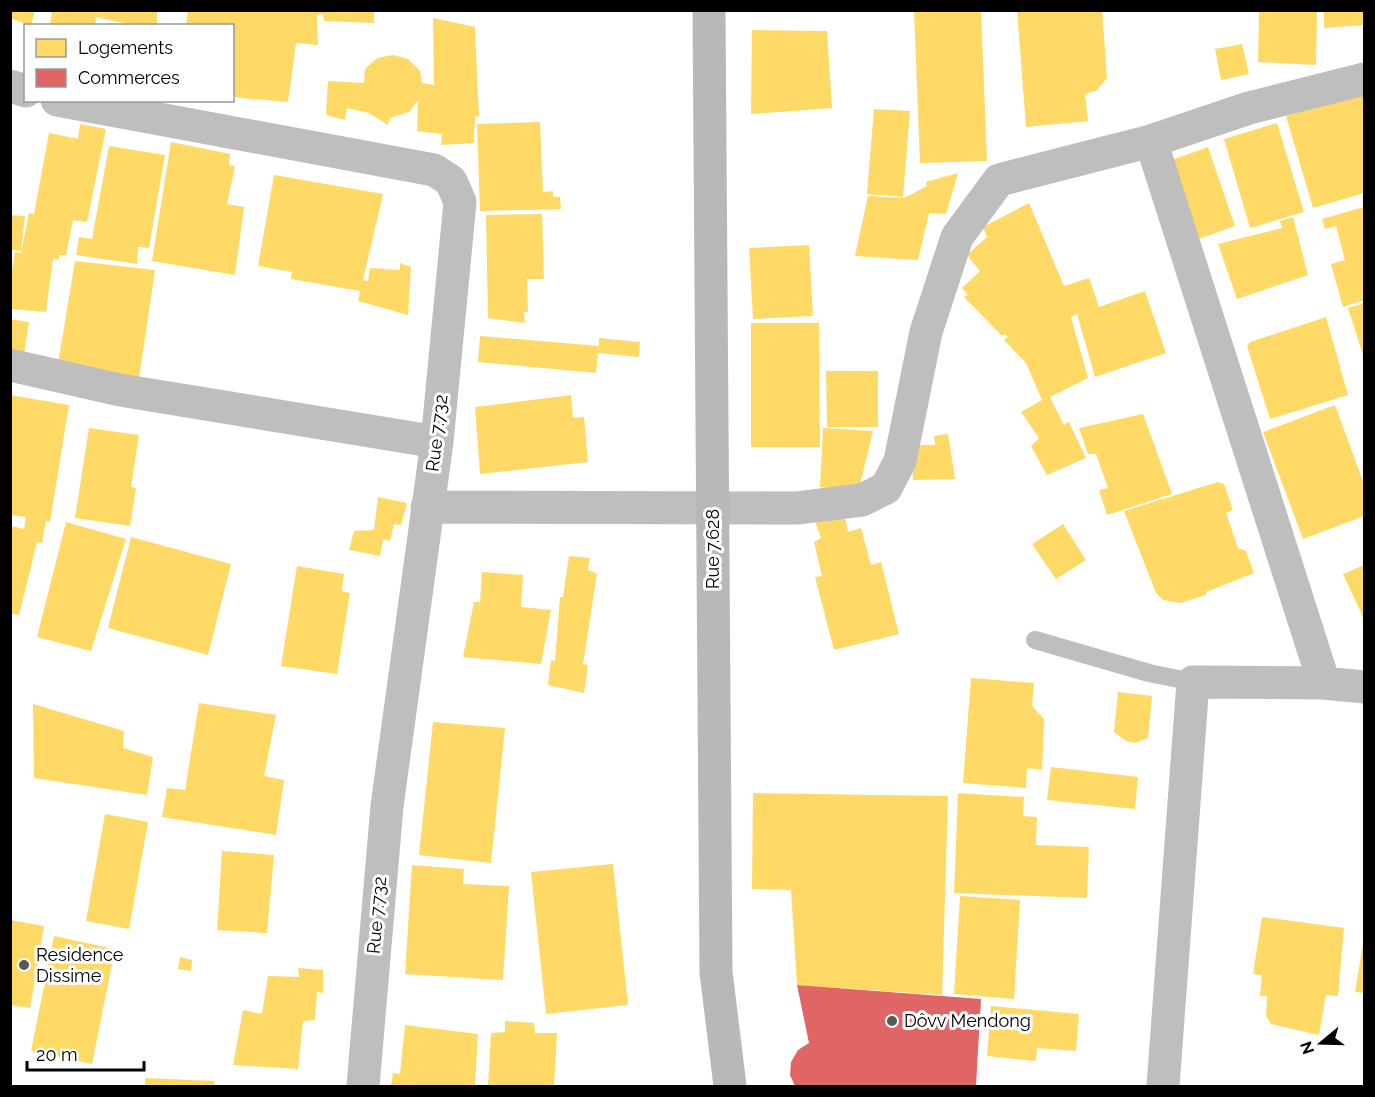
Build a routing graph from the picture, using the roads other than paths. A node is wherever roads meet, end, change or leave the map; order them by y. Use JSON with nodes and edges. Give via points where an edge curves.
{"nodes":[{"id":1,"x":709,"y":10,"type":"edge"},
{"id":2,"x":1365,"y":79,"type":"edge"},
{"id":3,"x":68,"y":102,"type":"edge"},
{"id":4,"x":1151,"y":141,"type":"junction"},
{"id":5,"x":10,"y":365,"type":"edge"},
{"id":6,"x":436,"y":442,"type":"junction"},
{"id":7,"x":427,"y":507,"type":"junction"},
{"id":8,"x":713,"y":508,"type":"junction"},
{"id":9,"x":1035,"y":640,"type":"dead end"},
{"id":10,"x":1193,"y":682,"type":"junction"},
{"id":11,"x":1324,"y":683,"type":"junction"},
{"id":12,"x":1365,"y":687,"type":"edge"},
{"id":13,"x":363,"y":1086,"type":"edge"},
{"id":14,"x":730,"y":1086,"type":"edge"},
{"id":15,"x":1163,"y":1086,"type":"edge"}],
"edges":[{"from":1,"to":8,"type":"main road","name":"Rue 7.628"},
{"from":2,"to":4,"type":"street","via":[[1249,108]]},
{"from":3,"to":6,"type":"street","name":"Rue 7.732","via":[[434,170],[451,181],[460,202]]},
{"from":4,"to":8,"type":"street","via":[[999,180],[957,237],[926,332],[900,461],[886,488],[862,500],[797,508]]},
{"from":4,"to":11,"type":"street"},
{"from":5,"to":6,"type":"street","via":[[120,390]]},
{"from":6,"to":7,"type":"street","name":"Rue 7.732"},
{"from":7,"to":8,"type":"street"},
{"from":7,"to":13,"type":"street","name":"Rue 7.732","via":[[387,806]]},
{"from":8,"to":14,"type":"main road","name":"Rue 7.628","via":[[716,972]]},
{"from":9,"to":10,"type":"lane"},
{"from":10,"to":11,"type":"street"},
{"from":10,"to":15,"type":"street"},
{"from":11,"to":12,"type":"street"}]}
